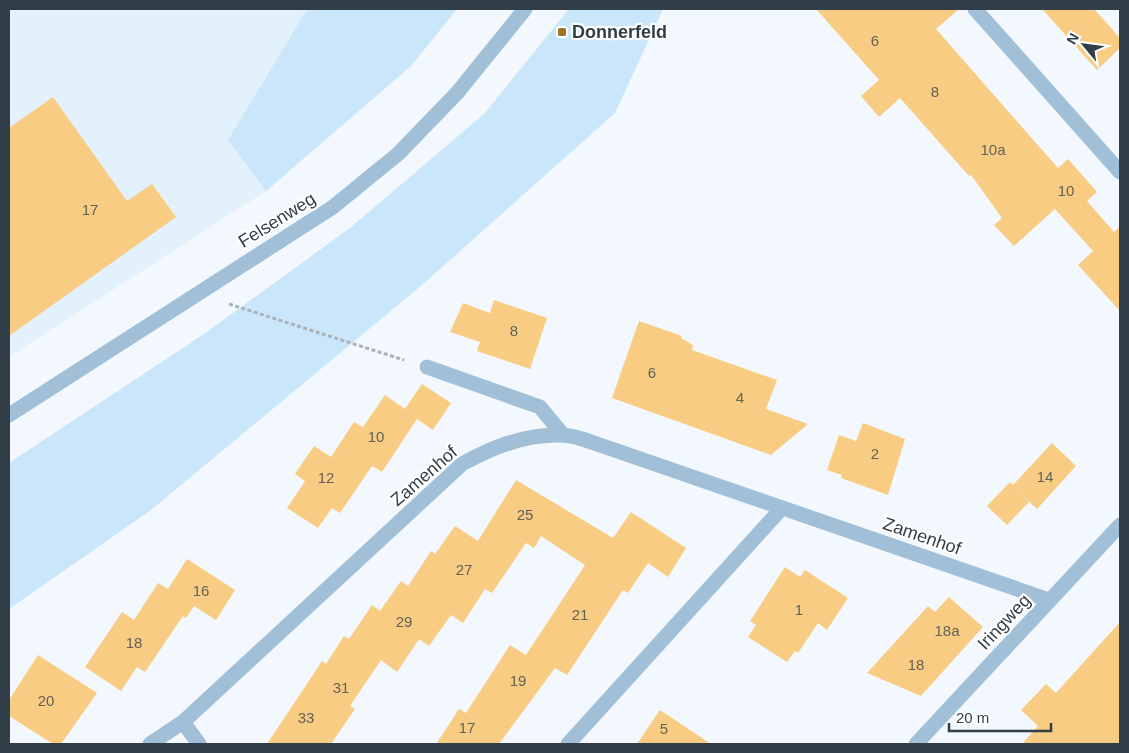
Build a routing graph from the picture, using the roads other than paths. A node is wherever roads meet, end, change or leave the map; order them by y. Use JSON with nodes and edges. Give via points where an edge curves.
{"nodes":[{"id":1,"x":525,"y":9,"type":"edge"},
{"id":2,"x":975,"y":9,"type":"edge"},
{"id":3,"x":1120,"y":172,"type":"edge"},
{"id":4,"x":427,"y":367,"type":"road end"},
{"id":5,"x":9,"y":415,"type":"edge"},
{"id":6,"x":563,"y":435,"type":"junction"},
{"id":7,"x":782,"y":508,"type":"junction"},
{"id":8,"x":1120,"y":525,"type":"edge"},
{"id":9,"x":1049,"y":600,"type":"junction"},
{"id":10,"x":183,"y":722,"type":"junction"},
{"id":11,"x":150,"y":744,"type":"edge"},
{"id":12,"x":199,"y":744,"type":"edge"},
{"id":13,"x":568,"y":744,"type":"edge"},
{"id":14,"x":916,"y":744,"type":"edge"}],
"edges":[{"from":1,"to":5,"type":"street","name":"Felsenweg","via":[[457,93],[398,154],[333,207]]},
{"from":2,"to":3,"type":"street"},
{"from":4,"to":6,"type":"street","via":[[540,407]]},
{"from":6,"to":7,"type":"street","name":"Zamenhof"},
{"from":6,"to":10,"type":"street","name":"Zamenhof","via":[[528,438],[493,448],[462,464]]},
{"from":7,"to":9,"type":"street","name":"Zamenhof"},
{"from":7,"to":13,"type":"street"},
{"from":8,"to":9,"type":"street","name":"Iringweg"},
{"from":9,"to":14,"type":"street","name":"Iringweg"},
{"from":10,"to":11,"type":"street","name":"Zamenhof"},
{"from":10,"to":12,"type":"street"}]}
